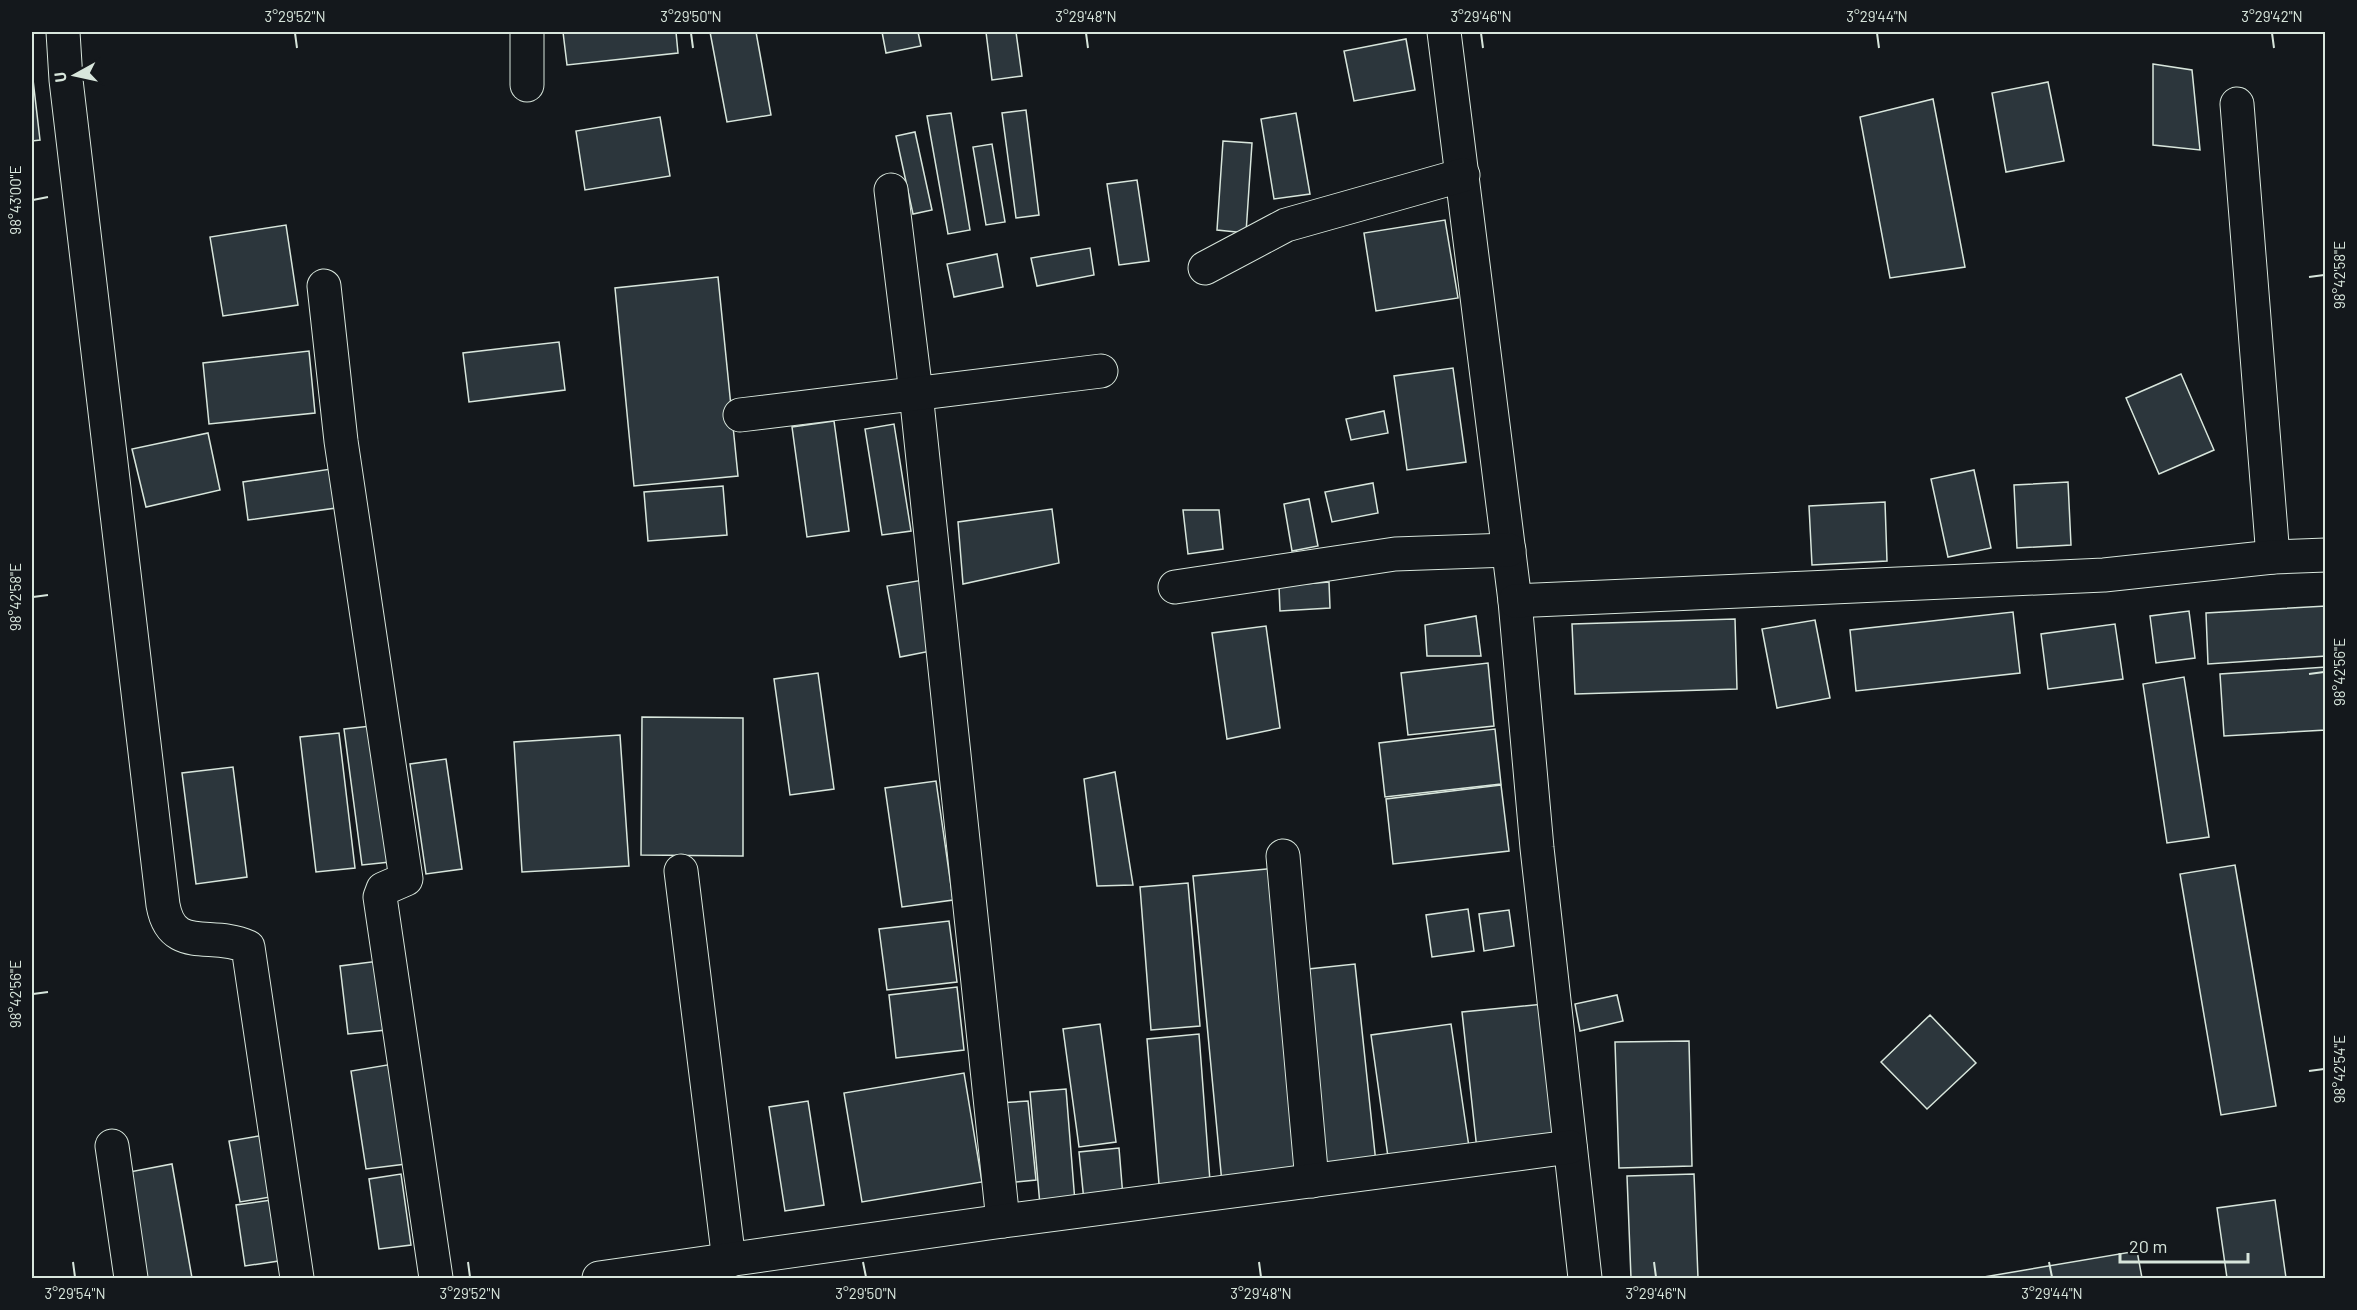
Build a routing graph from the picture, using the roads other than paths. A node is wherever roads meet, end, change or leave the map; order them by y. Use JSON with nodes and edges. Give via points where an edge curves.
{"nodes":[{"id":1,"x":63,"y":32,"type":"edge"},
{"id":2,"x":527,"y":32,"type":"edge"},
{"id":3,"x":1444,"y":32,"type":"edge"},
{"id":4,"x":527,"y":86,"type":"dead end"},
{"id":5,"x":2236,"y":104,"type":"dead end"},
{"id":6,"x":1463,"y":175,"type":"junction"},
{"id":7,"x":891,"y":190,"type":"dead end"},
{"id":8,"x":1205,"y":268,"type":"dead end"},
{"id":9,"x":324,"y":286,"type":"dead end"},
{"id":10,"x":1101,"y":371,"type":"dead end"},
{"id":11,"x":916,"y":393,"type":"junction"},
{"id":12,"x":740,"y":415,"type":"dead end"},
{"id":13,"x":1509,"y":550,"type":"junction"},
{"id":14,"x":2325,"y":555,"type":"edge"},
{"id":15,"x":2273,"y":557,"type":"junction"},
{"id":16,"x":1175,"y":586,"type":"dead end"},
{"id":17,"x":1515,"y":601,"type":"junction"},
{"id":18,"x":1283,"y":856,"type":"dead end"},
{"id":19,"x":681,"y":871,"type":"dead end"},
{"id":20,"x":112,"y":1146,"type":"dead end"},
{"id":21,"x":1570,"y":1147,"type":"junction"},
{"id":22,"x":1312,"y":1181,"type":"junction"},
{"id":23,"x":1003,"y":1221,"type":"junction"},
{"id":24,"x":729,"y":1261,"type":"junction"},
{"id":25,"x":131,"y":1278,"type":"edge"},
{"id":26,"x":297,"y":1278,"type":"edge"},
{"id":27,"x":436,"y":1278,"type":"edge"},
{"id":28,"x":599,"y":1278,"type":"edge"},
{"id":29,"x":1585,"y":1278,"type":"edge"}],
"edges":[{"from":1,"to":26,"type":"street","via":[[163,905],[166,919],[179,934],[248,947]]},
{"from":2,"to":4,"type":"street"},
{"from":3,"to":6,"type":"street"},
{"from":5,"to":15,"type":"street"},
{"from":6,"to":8,"type":"street","via":[[1286,225]]},
{"from":6,"to":13,"type":"street"},
{"from":7,"to":11,"type":"street"},
{"from":9,"to":27,"type":"street","via":[[340,441],[406,879],[383,889],[380,897]]},
{"from":10,"to":11,"type":"street"},
{"from":11,"to":12,"type":"street"},
{"from":11,"to":23,"type":"street"},
{"from":13,"to":16,"type":"street","via":[[1395,554]]},
{"from":13,"to":17,"type":"street"},
{"from":14,"to":15,"type":"street"},
{"from":15,"to":17,"type":"street","via":[[2104,575]]},
{"from":17,"to":21,"type":"street"},
{"from":18,"to":22,"type":"street"},
{"from":19,"to":24,"type":"street"},
{"from":20,"to":25,"type":"street"},
{"from":21,"to":22,"type":"street"},
{"from":21,"to":29,"type":"street"},
{"from":22,"to":23,"type":"street"},
{"from":23,"to":24,"type":"street"},
{"from":24,"to":28,"type":"street"}]}
